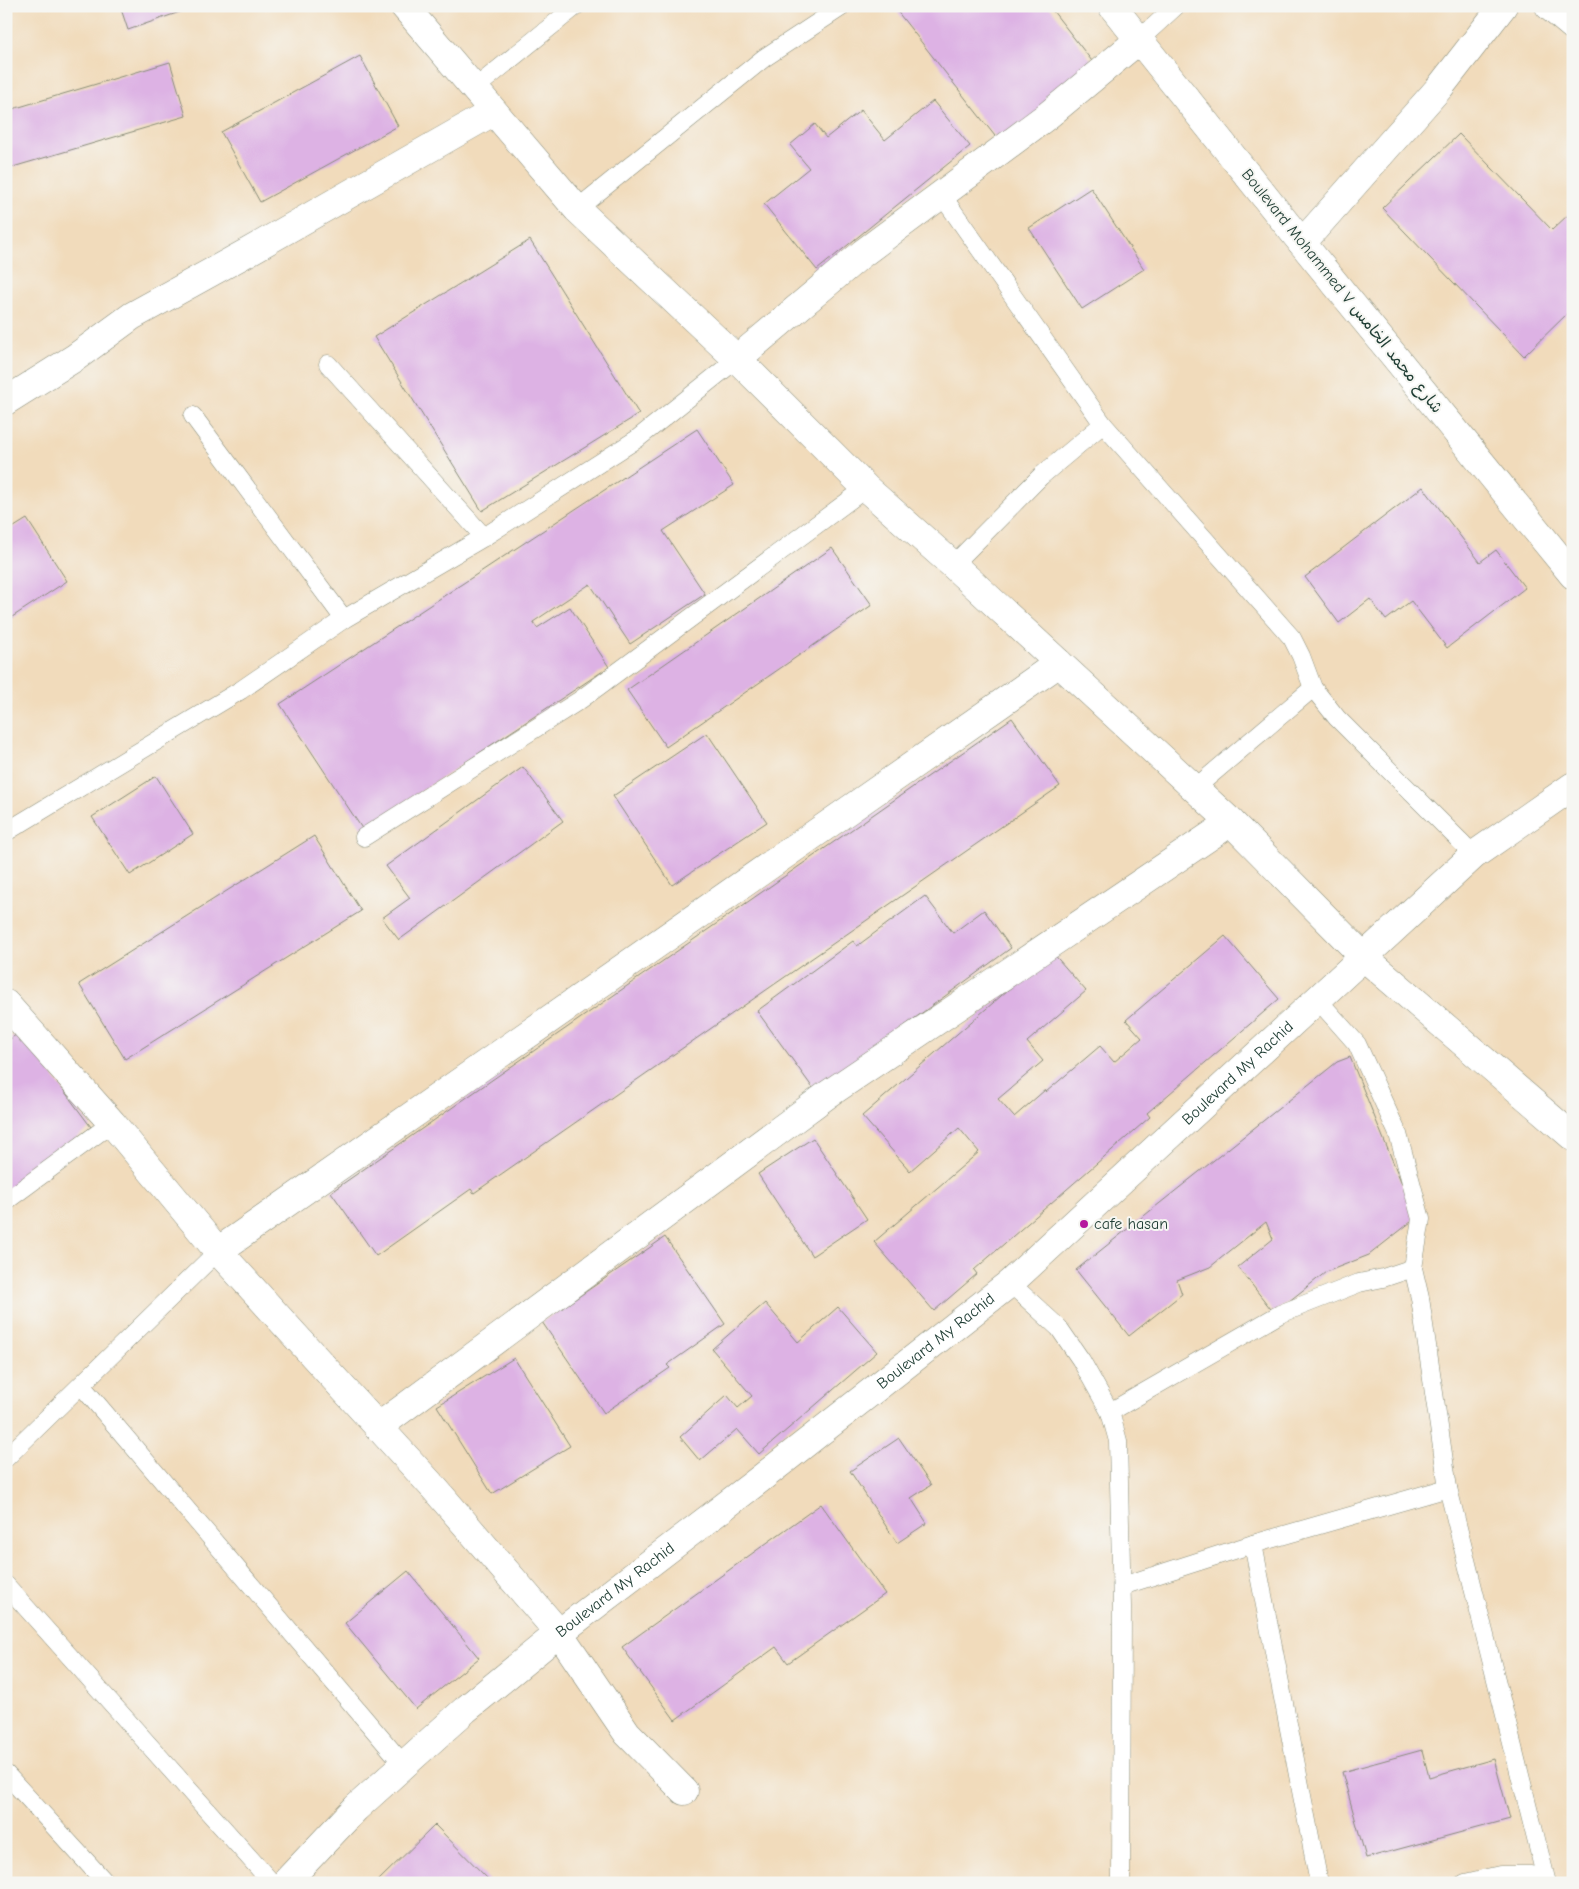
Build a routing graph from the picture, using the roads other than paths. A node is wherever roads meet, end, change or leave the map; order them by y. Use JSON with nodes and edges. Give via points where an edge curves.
{"nodes":[{"id":1,"x":404,"y":6,"type":"edge"},
{"id":2,"x":576,"y":6,"type":"edge"},
{"id":3,"x":843,"y":6,"type":"edge"},
{"id":4,"x":1112,"y":6,"type":"edge"},
{"id":5,"x":1176,"y":6,"type":"edge"},
{"id":6,"x":1503,"y":6,"type":"edge"},
{"id":7,"x":1548,"y":6,"type":"edge"},
{"id":8,"x":1573,"y":26,"type":"edge"},
{"id":9,"x":1140,"y":39,"type":"junction"},
{"id":10,"x":474,"y":90,"type":"junction"},
{"id":11,"x":493,"y":112,"type":"junction"},
{"id":12,"x":941,"y":194,"type":"junction"},
{"id":13,"x":577,"y":209,"type":"junction"},
{"id":14,"x":1302,"y":243,"type":"junction"},
{"id":15,"x":737,"y":358,"type":"junction"},
{"id":16,"x":328,"y":364,"type":"dead end"},
{"id":17,"x":6,"y":401,"type":"edge"},
{"id":18,"x":193,"y":416,"type":"dead end"},
{"id":19,"x":1103,"y":424,"type":"junction"},
{"id":20,"x":866,"y":488,"type":"junction"},
{"id":21,"x":484,"y":537,"type":"junction"},
{"id":22,"x":953,"y":565,"type":"junction"},
{"id":23,"x":1573,"y":575,"type":"edge"},
{"id":24,"x":344,"y":619,"type":"junction"},
{"id":25,"x":1059,"y":663,"type":"junction"},
{"id":26,"x":1313,"y":688,"type":"junction"},
{"id":27,"x":1573,"y":786,"type":"edge"},
{"id":28,"x":1194,"y":789,"type":"junction"},
{"id":29,"x":1231,"y":822,"type":"junction"},
{"id":30,"x":6,"y":832,"type":"edge"},
{"id":31,"x":364,"y":837,"type":"dead end"},
{"id":32,"x":1474,"y":856,"type":"junction"},
{"id":33,"x":1365,"y":958,"type":"junction"},
{"id":34,"x":1318,"y":1000,"type":"junction"},
{"id":35,"x":6,"y":1005,"type":"edge"},
{"id":36,"x":112,"y":1123,"type":"junction"},
{"id":37,"x":1573,"y":1137,"type":"edge"},
{"id":38,"x":6,"y":1201,"type":"edge"},
{"id":39,"x":218,"y":1251,"type":"junction"},
{"id":40,"x":1413,"y":1268,"type":"junction"},
{"id":41,"x":1010,"y":1283,"type":"junction"},
{"id":42,"x":81,"y":1385,"type":"junction"},
{"id":43,"x":1110,"y":1412,"type":"junction"},
{"id":44,"x":378,"y":1427,"type":"junction"},
{"id":45,"x":6,"y":1458,"type":"edge"},
{"id":46,"x":1448,"y":1488,"type":"junction"},
{"id":47,"x":1253,"y":1544,"type":"junction"},
{"id":48,"x":6,"y":1585,"type":"edge"},
{"id":49,"x":1122,"y":1586,"type":"junction"},
{"id":50,"x":559,"y":1633,"type":"junction"},
{"id":51,"x":403,"y":1764,"type":"junction"},
{"id":52,"x":6,"y":1774,"type":"edge"},
{"id":53,"x":684,"y":1791,"type":"dead end"},
{"id":54,"x":106,"y":1883,"type":"edge"},
{"id":55,"x":272,"y":1883,"type":"edge"},
{"id":56,"x":285,"y":1883,"type":"edge"},
{"id":57,"x":1121,"y":1883,"type":"edge"},
{"id":58,"x":1319,"y":1883,"type":"edge"},
{"id":59,"x":1465,"y":1883,"type":"edge"},
{"id":60,"x":1545,"y":1883,"type":"edge"}],
"edges":[{"from":1,"to":10,"type":"street"},
{"from":2,"to":10,"type":"lane"},
{"from":3,"to":13,"type":"lane","via":[[764,58]]},
{"from":4,"to":9,"type":"street","name":"Boulevard Mohammed V شارع محمد الخامس"},
{"from":5,"to":9,"type":"lane"},
{"from":6,"to":14,"type":"street","via":[[1440,87]]},
{"from":7,"to":8,"type":"street"},
{"from":9,"to":12,"type":"street","via":[[1047,116]]},
{"from":9,"to":14,"type":"street","name":"Boulevard Mohammed V شارع محمد الخامس"},
{"from":10,"to":11,"type":"street"},
{"from":11,"to":13,"type":"street"},
{"from":11,"to":17,"type":"street","via":[[132,316],[76,357]]},
{"from":12,"to":15,"type":"street"},
{"from":12,"to":19,"type":"lane"},
{"from":13,"to":15,"type":"street"},
{"from":14,"to":23,"type":"street","name":"Boulevard Mohammed V شارع محمد الخامس"},
{"from":15,"to":20,"type":"street"},
{"from":15,"to":21,"type":"lane","via":[[637,439]]},
{"from":16,"to":21,"type":"lane"},
{"from":18,"to":24,"type":"lane"},
{"from":19,"to":22,"type":"lane","via":[[1041,476]]},
{"from":19,"to":26,"type":"lane","via":[[1292,638]]},
{"from":20,"to":22,"type":"street"},
{"from":20,"to":31,"type":"lane","via":[[580,700]]},
{"from":21,"to":24,"type":"lane"},
{"from":22,"to":25,"type":"street"},
{"from":24,"to":30,"type":"lane","via":[[241,690]]},
{"from":25,"to":28,"type":"street"},
{"from":25,"to":39,"type":"street"},
{"from":26,"to":28,"type":"lane"},
{"from":26,"to":32,"type":"lane","via":[[1337,718]]},
{"from":27,"to":32,"type":"street","name":"Boulevard My Rachid"},
{"from":28,"to":29,"type":"street"},
{"from":29,"to":33,"type":"street"},
{"from":29,"to":44,"type":"street","via":[[827,1095]]},
{"from":32,"to":33,"type":"street","name":"Boulevard My Rachid"},
{"from":33,"to":34,"type":"street","name":"Boulevard My Rachid"},
{"from":33,"to":37,"type":"street"},
{"from":34,"to":40,"type":"lane","via":[[1357,1044],[1398,1134],[1421,1219]]},
{"from":34,"to":41,"type":"street","name":"Boulevard My Rachid"},
{"from":35,"to":36,"type":"street"},
{"from":36,"to":38,"type":"lane"},
{"from":36,"to":39,"type":"street"},
{"from":39,"to":42,"type":"lane"},
{"from":39,"to":44,"type":"street"},
{"from":40,"to":43,"type":"lane","via":[[1359,1283],[1280,1314]]},
{"from":40,"to":46,"type":"lane"},
{"from":41,"to":43,"type":"lane","via":[[1059,1328]]},
{"from":41,"to":50,"type":"street","name":"Boulevard My Rachid"},
{"from":42,"to":45,"type":"lane"},
{"from":42,"to":51,"type":"lane"},
{"from":43,"to":49,"type":"lane","via":[[1118,1441]]},
{"from":44,"to":50,"type":"street"},
{"from":46,"to":47,"type":"lane"},
{"from":46,"to":60,"type":"lane"},
{"from":47,"to":49,"type":"lane"},
{"from":47,"to":58,"type":"lane"},
{"from":48,"to":55,"type":"lane"},
{"from":49,"to":57,"type":"lane"},
{"from":50,"to":51,"type":"street","name":"Boulevard My Rachid"},
{"from":50,"to":53,"type":"street","via":[[627,1733]]},
{"from":51,"to":56,"type":"street","name":"Boulevard My Rachid"},
{"from":52,"to":54,"type":"lane"},
{"from":59,"to":60,"type":"lane","via":[[1500,1875],[1531,1875]]}]}
